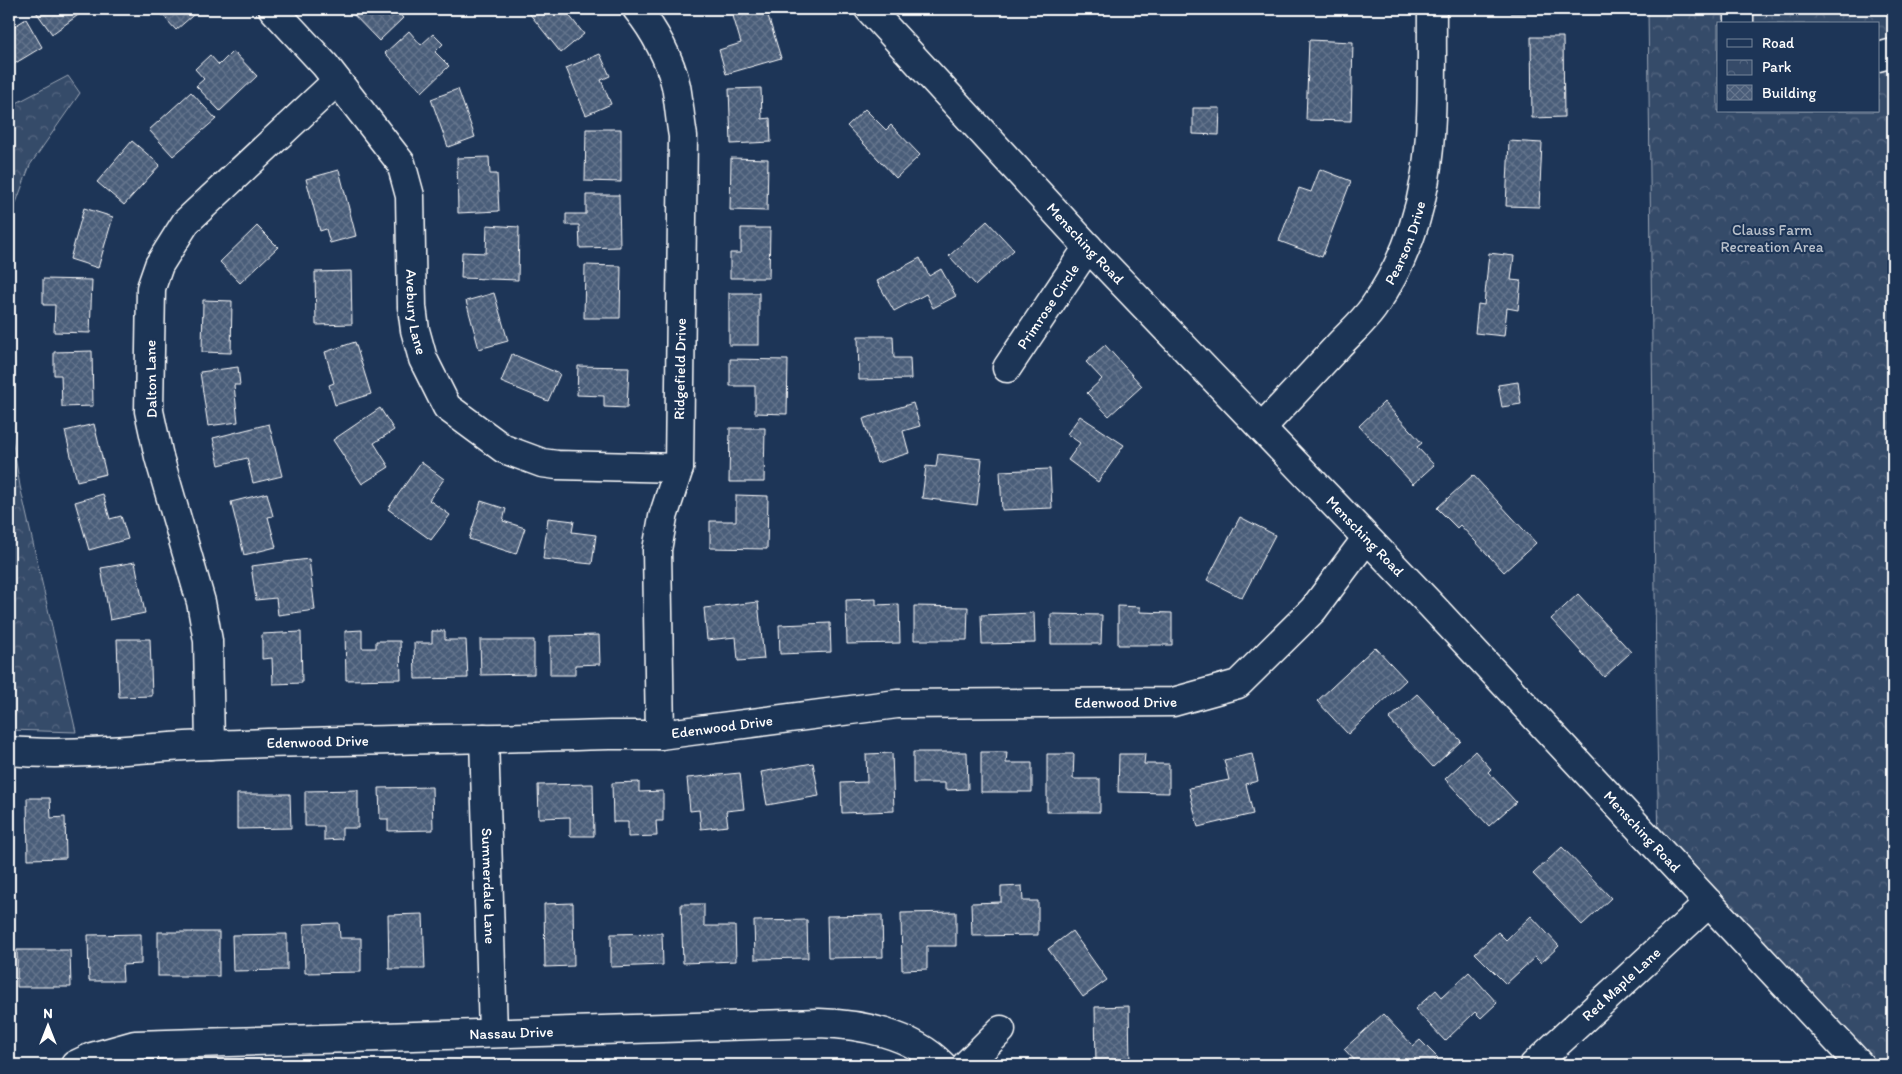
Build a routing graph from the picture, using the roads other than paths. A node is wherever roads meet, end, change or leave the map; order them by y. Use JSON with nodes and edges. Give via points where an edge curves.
{"nodes":[{"id":1,"x":273,"y":9,"type":"edge"},
{"id":2,"x":637,"y":9,"type":"edge"},
{"id":3,"x":869,"y":9,"type":"edge"},
{"id":4,"x":1432,"y":9,"type":"edge"},
{"id":5,"x":1739,"y":9,"type":"edge"},
{"id":6,"x":1739,"y":22,"type":"edge"},
{"id":7,"x":1893,"y":54,"type":"edge"},
{"id":8,"x":1880,"y":57,"type":"edge"},
{"id":9,"x":337,"y":81,"type":"junction"},
{"id":10,"x":1088,"y":247,"type":"junction"},
{"id":11,"x":1007,"y":368,"type":"dead end"},
{"id":12,"x":1262,"y":427,"type":"junction"},
{"id":13,"x":679,"y":468,"type":"junction"},
{"id":14,"x":1366,"y":538,"type":"junction"},
{"id":15,"x":660,"y":736,"type":"junction"},
{"id":16,"x":484,"y":738,"type":"junction"},
{"id":17,"x":210,"y":744,"type":"junction"},
{"id":18,"x":9,"y":751,"type":"edge"},
{"id":19,"x":1709,"y":903,"type":"junction"},
{"id":20,"x":1001,"y":1030,"type":"dead end"},
{"id":21,"x":493,"y":1034,"type":"junction"},
{"id":22,"x":75,"y":1065,"type":"edge"},
{"id":23,"x":942,"y":1065,"type":"edge"},
{"id":24,"x":966,"y":1065,"type":"edge"},
{"id":25,"x":1534,"y":1065,"type":"edge"},
{"id":26,"x":1860,"y":1065,"type":"edge"}],
"edges":[{"from":1,"to":9,"type":"street","name":"Avebury Lane"},
{"from":2,"to":13,"type":"street","name":"Ridgefield Drive","via":[[651,28],[676,85],[683,136]]},
{"from":3,"to":10,"type":"street","name":"Mensching Road"},
{"from":4,"to":12,"type":"street","name":"Pearson Drive","via":[[1428,170],[1406,249],[1371,310]]},
{"from":5,"to":6,"type":"street"},
{"from":7,"to":8,"type":"street"},
{"from":9,"to":13,"type":"street","name":"Avebury Lane","via":[[401,163],[410,196],[415,330],[423,359],[447,407],[504,449],[542,463]]},
{"from":9,"to":17,"type":"street","name":"Dalton Lane","via":[[186,222],[159,265],[151,288],[149,411],[201,602],[208,641]]},
{"from":10,"to":11,"type":"street","name":"Primrose Circle"},
{"from":10,"to":12,"type":"street","name":"Mensching Road"},
{"from":12,"to":14,"type":"street","name":"Mensching Road"},
{"from":13,"to":15,"type":"street","name":"Ridgefield Drive","via":[[656,550]]},
{"from":14,"to":15,"type":"street","name":"Edenwood Drive","via":[[1313,610],[1238,684],[1173,702],[898,704]]},
{"from":14,"to":19,"type":"street","name":"Mensching Road"},
{"from":15,"to":16,"type":"street","name":"Edenwood Drive"},
{"from":16,"to":17,"type":"street","name":"Edenwood Drive"},
{"from":16,"to":21,"type":"street","name":"Summerdale Lane"},
{"from":17,"to":18,"type":"street","name":"Edenwood Drive","via":[[104,751]]},
{"from":19,"to":25,"type":"street","name":"Red Maple Lane"},
{"from":19,"to":26,"type":"street","name":"Mensching Road"},
{"from":20,"to":24,"type":"street"},
{"from":21,"to":22,"type":"street","name":"Nassau Drive","via":[[135,1045]]},
{"from":21,"to":23,"type":"street","name":"Nassau Drive","via":[[844,1024],[887,1033],[933,1056]]}]}
